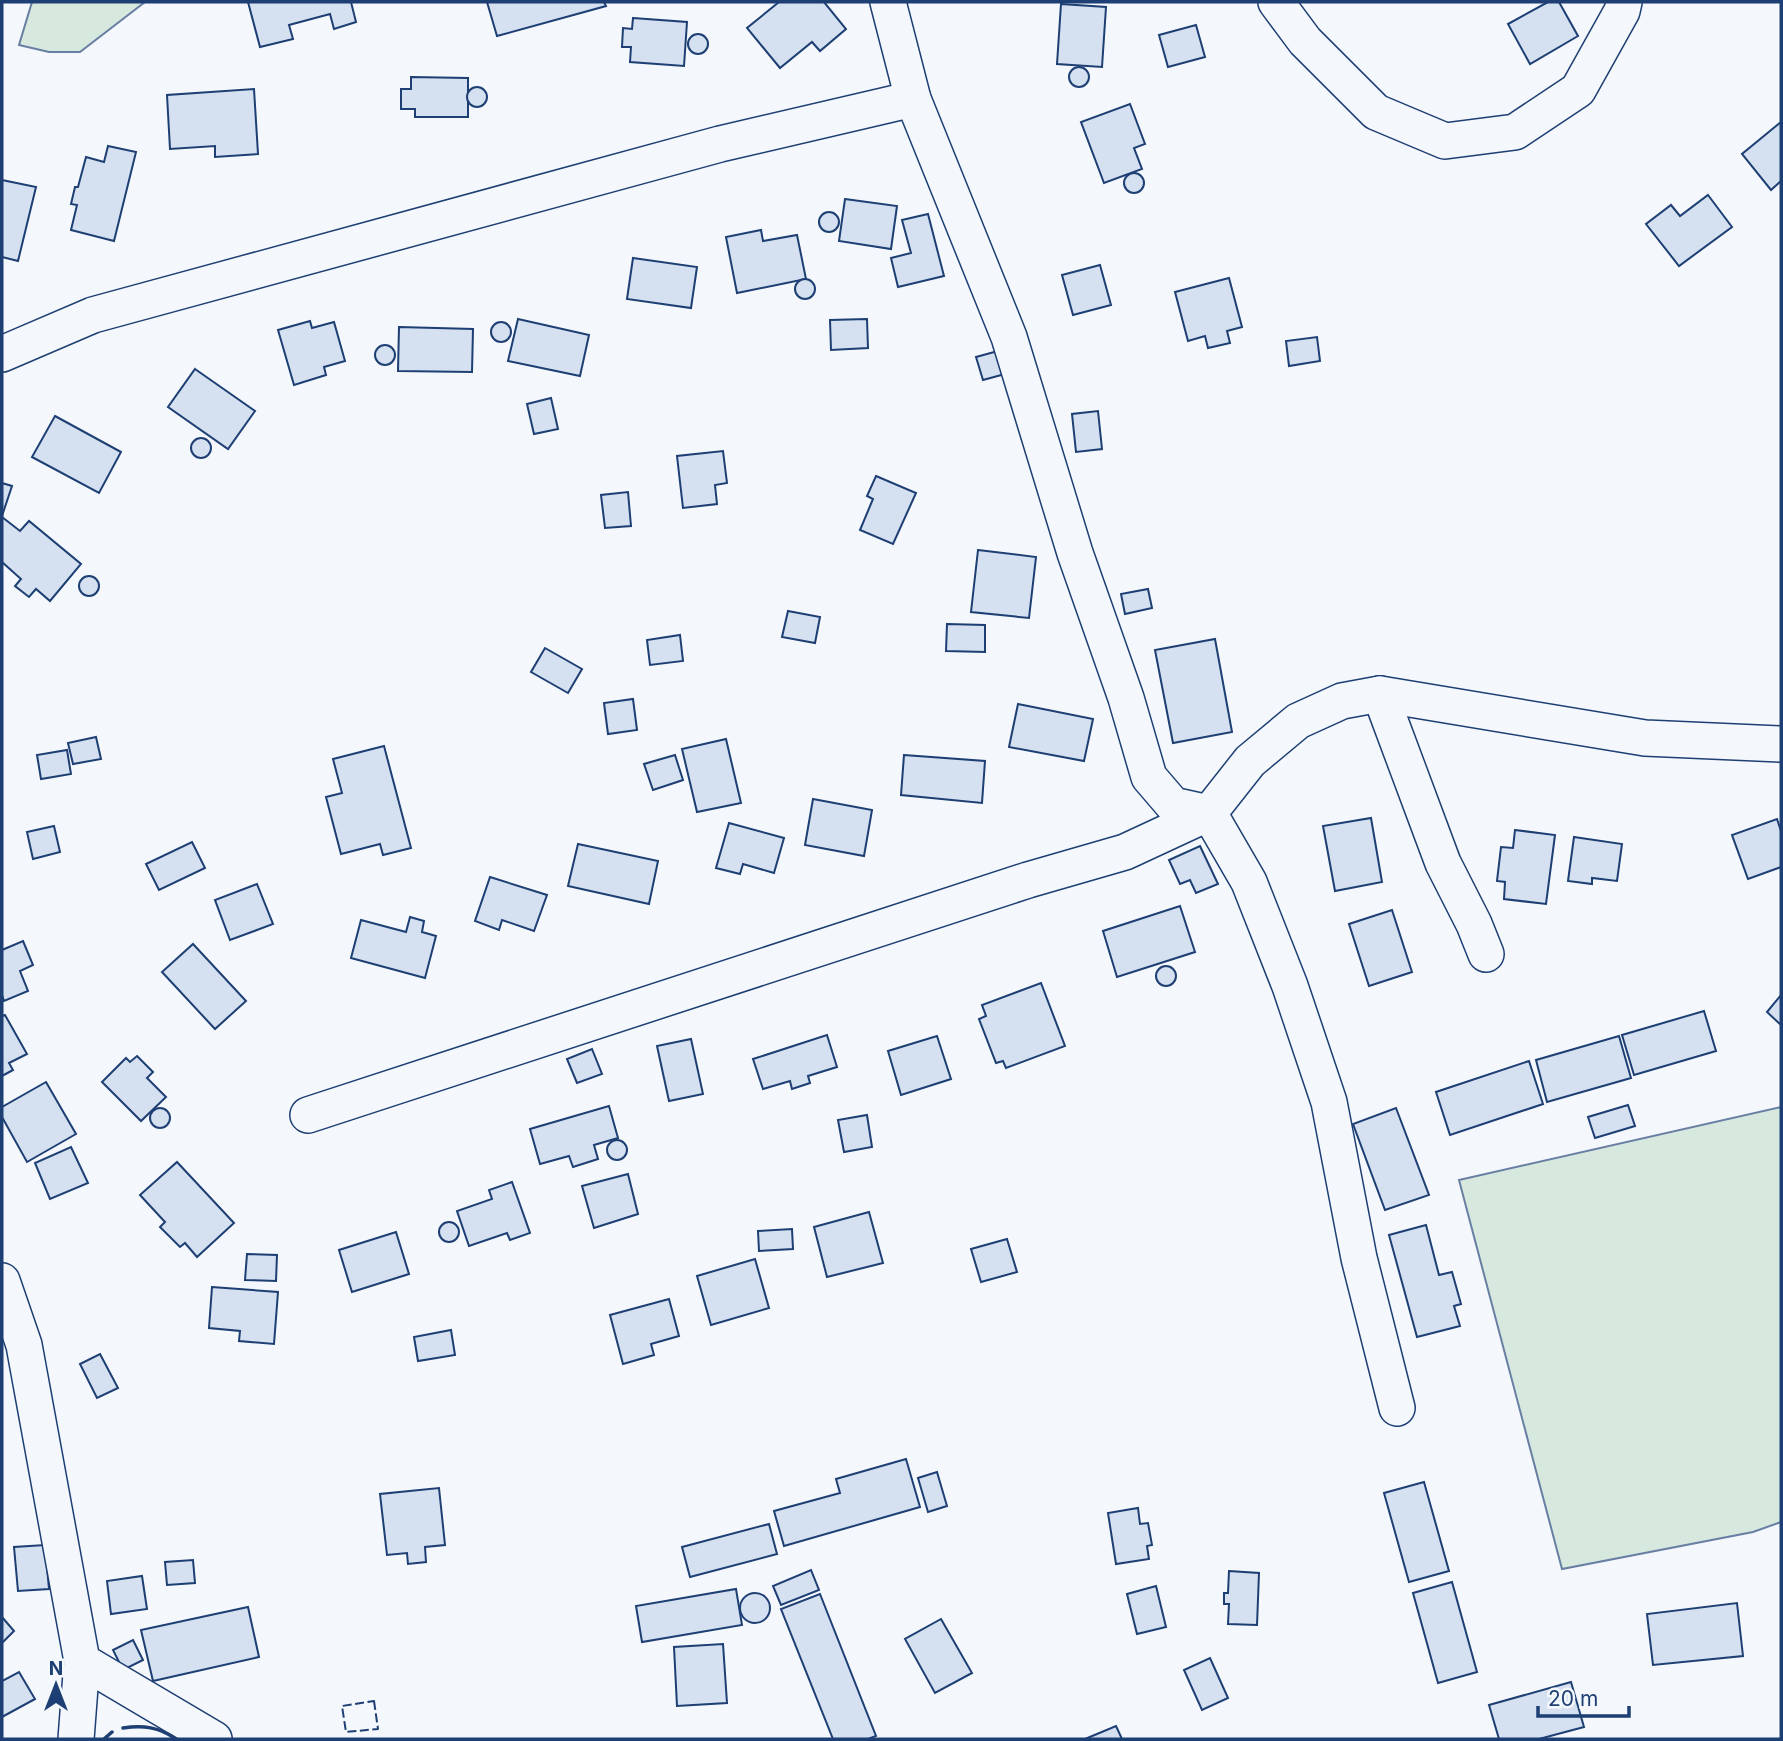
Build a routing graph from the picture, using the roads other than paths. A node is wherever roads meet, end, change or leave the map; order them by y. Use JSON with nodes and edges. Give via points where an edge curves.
{"nodes":[{"id":1,"x":888,"y":2,"type":"edge"},
{"id":2,"x":1276,"y":2,"type":"edge"},
{"id":3,"x":1624,"y":2,"type":"edge"},
{"id":4,"x":913,"y":99,"type":"junction"},
{"id":5,"x":2,"y":354,"type":"edge"},
{"id":6,"x":1380,"y":694,"type":"junction"},
{"id":7,"x":1781,"y":744,"type":"edge"},
{"id":8,"x":1209,"y":813,"type":"junction"},
{"id":9,"x":1486,"y":954,"type":"dead end"},
{"id":10,"x":308,"y":1115,"type":"dead end"},
{"id":11,"x":2,"y":1281,"type":"edge"},
{"id":12,"x":1397,"y":1408,"type":"dead end"},
{"id":13,"x":82,"y":1661,"type":"junction"},
{"id":14,"x":76,"y":1739,"type":"edge"},
{"id":15,"x":214,"y":1739,"type":"edge"}],
"edges":[{"from":1,"to":4,"type":"street"},
{"from":2,"to":3,"type":"street","via":[[1305,41],[1376,112],[1445,141],[1515,132],[1578,90]]},
{"from":4,"to":5,"type":"street","via":[[720,144],[93,316]]},
{"from":4,"to":8,"type":"street","via":[[1009,337],[1149,777],[1173,805]]},
{"from":6,"to":7,"type":"street","via":[[1645,737]]},
{"from":6,"to":8,"type":"street","via":[[1342,701],[1298,721],[1250,761]]},
{"from":6,"to":9,"type":"street","via":[[1443,863]]},
{"from":8,"to":10,"type":"street","via":[[1125,852]]},
{"from":8,"to":12,"type":"street","via":[[1249,882],[1329,1102],[1359,1258]]},
{"from":11,"to":13,"type":"street","via":[[24,1345]]},
{"from":13,"to":14,"type":"street"},
{"from":13,"to":15,"type":"street"}]}
